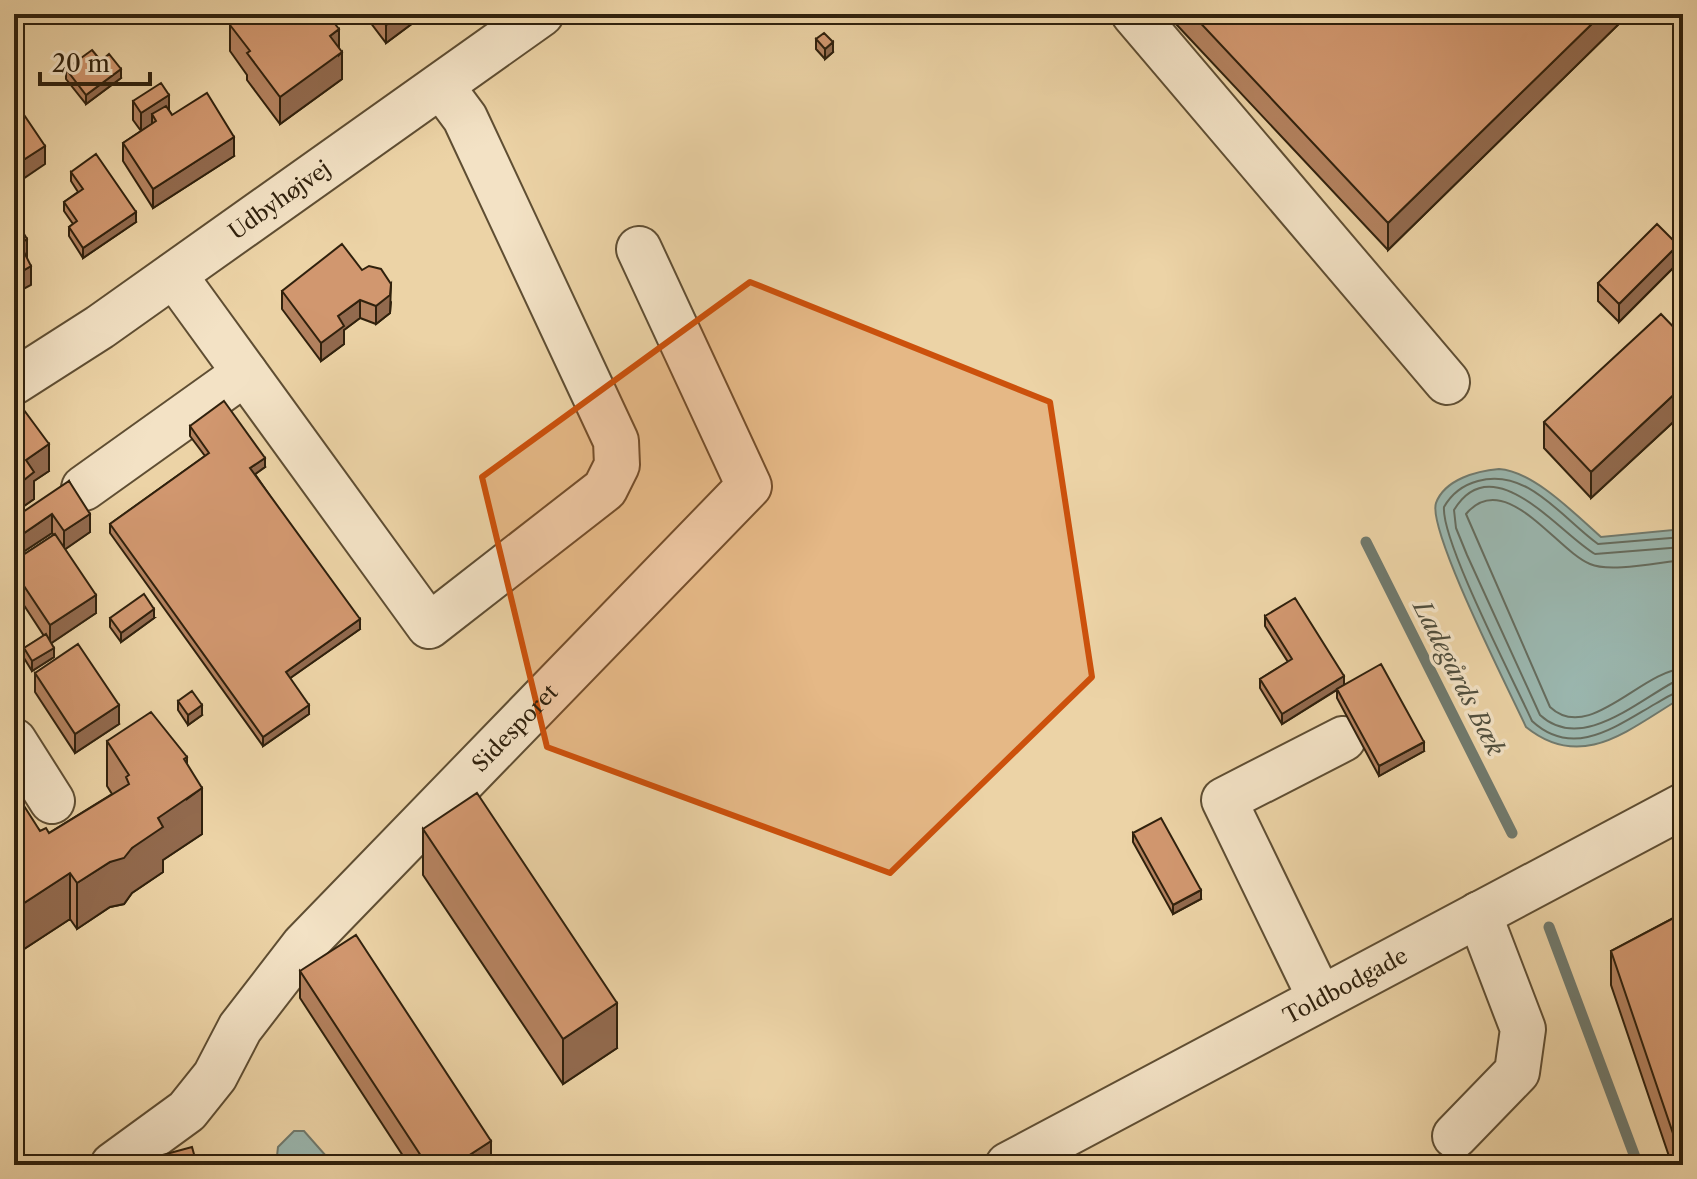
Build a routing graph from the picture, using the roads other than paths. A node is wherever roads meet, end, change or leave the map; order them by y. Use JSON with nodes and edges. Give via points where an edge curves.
{"nodes":[{"id":1,"x":541,"y":14,"type":"edge"},
{"id":2,"x":1137,"y":15,"type":"edge"},
{"id":3,"x":497,"y":27,"type":"edge"},
{"id":4,"x":442,"y":87,"type":"junction"},
{"id":5,"x":639,"y":249,"type":"dead end"},
{"id":6,"x":174,"y":275,"type":"junction"},
{"id":7,"x":245,"y":373,"type":"junction"},
{"id":8,"x":14,"y":382,"type":"edge"},
{"id":9,"x":1447,"y":382,"type":"dead end"},
{"id":10,"x":84,"y":488,"type":"dead end"},
{"id":11,"x":1343,"y":739,"type":"dead end"},
{"id":12,"x":14,"y":741,"type":"edge"},
{"id":13,"x":52,"y":801,"type":"dead end"},
{"id":14,"x":1683,"y":806,"type":"edge"},
{"id":15,"x":1479,"y":914,"type":"junction"},
{"id":16,"x":1320,"y":998,"type":"junction"},
{"id":17,"x":1455,"y":1136,"type":"dead end"},
{"id":18,"x":113,"y":1165,"type":"edge"},
{"id":19,"x":1008,"y":1165,"type":"edge"}],
"edges":[{"from":1,"to":3,"type":"street","name":"Udbyhøjvej"},
{"from":2,"to":9,"type":"street"},
{"from":3,"to":4,"type":"street","name":"Udbyhøjvej"},
{"from":4,"to":6,"type":"street","name":"Udbyhøjvej"},
{"from":4,"to":7,"type":"street","via":[[465,118],[616,441],[617,465],[605,489],[429,626]]},
{"from":5,"to":18,"type":"street","name":"Sidesporet","via":[[749,486],[304,945],[240,1028],[215,1076],[187,1111]]},
{"from":6,"to":7,"type":"street"},
{"from":6,"to":8,"type":"street","name":"Udbyhøjvej"},
{"from":7,"to":10,"type":"street"},
{"from":11,"to":16,"type":"street","via":[[1224,800]]},
{"from":12,"to":13,"type":"street"},
{"from":14,"to":15,"type":"street","name":"Toldbodgade"},
{"from":15,"to":16,"type":"street","name":"Toldbodgade"},
{"from":15,"to":17,"type":"street","via":[[1523,1029],[1517,1072]]},
{"from":16,"to":19,"type":"street","name":"Toldbodgade"}]}
